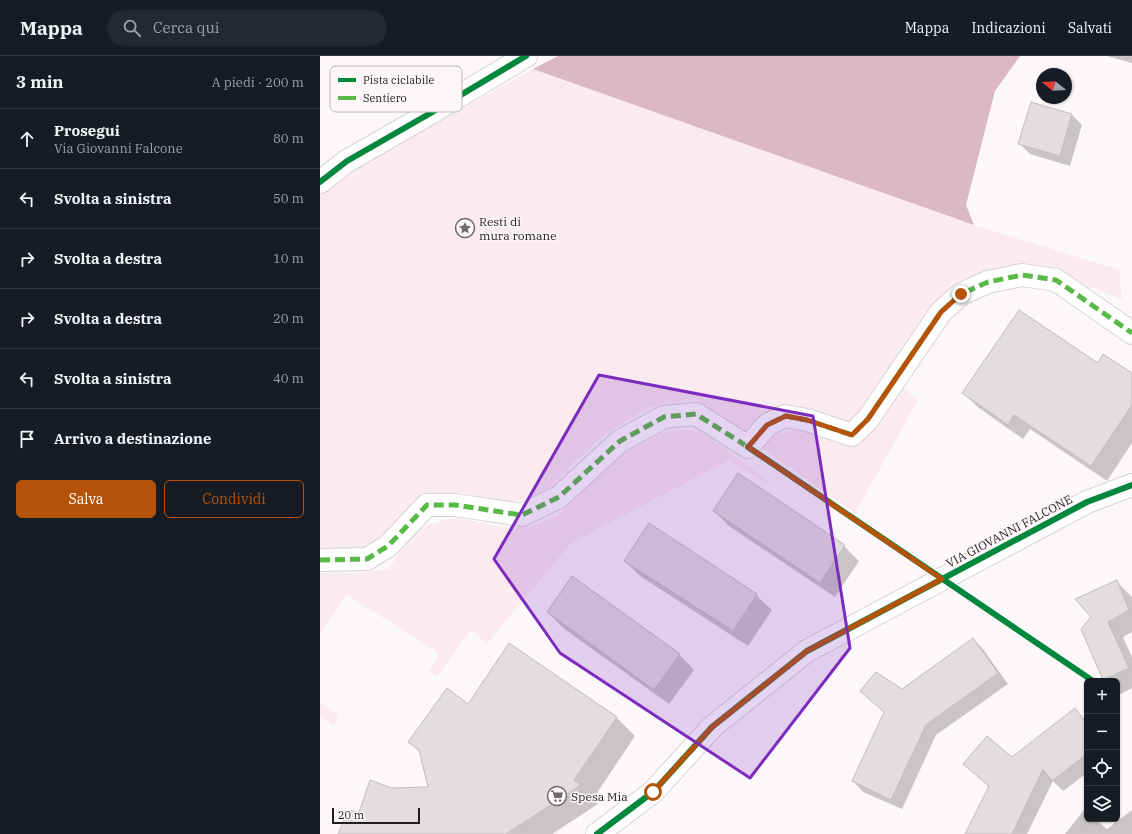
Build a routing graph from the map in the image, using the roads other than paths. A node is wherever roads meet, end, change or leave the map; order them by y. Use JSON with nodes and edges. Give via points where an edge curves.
{"nodes":[{"id":1,"x":526,"y":56,"type":"edge"},
{"id":2,"x":462,"y":94,"type":"edge"},
{"id":3,"x":432,"y":112,"type":"edge"},
{"id":4,"x":320,"y":182,"type":"edge"},
{"id":5,"x":1132,"y":333,"type":"edge"},
{"id":6,"x":1132,"y":485,"type":"edge"},
{"id":7,"x":320,"y":560,"type":"edge"},
{"id":8,"x":607,"y":831,"type":"edge"}],
"edges":[{"from":1,"to":2,"type":"street"},
{"from":3,"to":4,"type":"street","via":[[346,161]]},
{"from":5,"to":7,"type":"street","via":[[1056,280],[1022,275],[988,282],[961,294],[941,312],[868,419],[852,435],[786,416],[767,425],[748,447],[696,414],[664,417],[620,441],[559,497],[522,515],[455,505],[426,505],[388,546],[367,559]]},
{"from":6,"to":8,"type":"street","name":"VIA GIOVANNI FALCONE","via":[[1087,502],[807,651],[712,727],[653,792]]}]}
